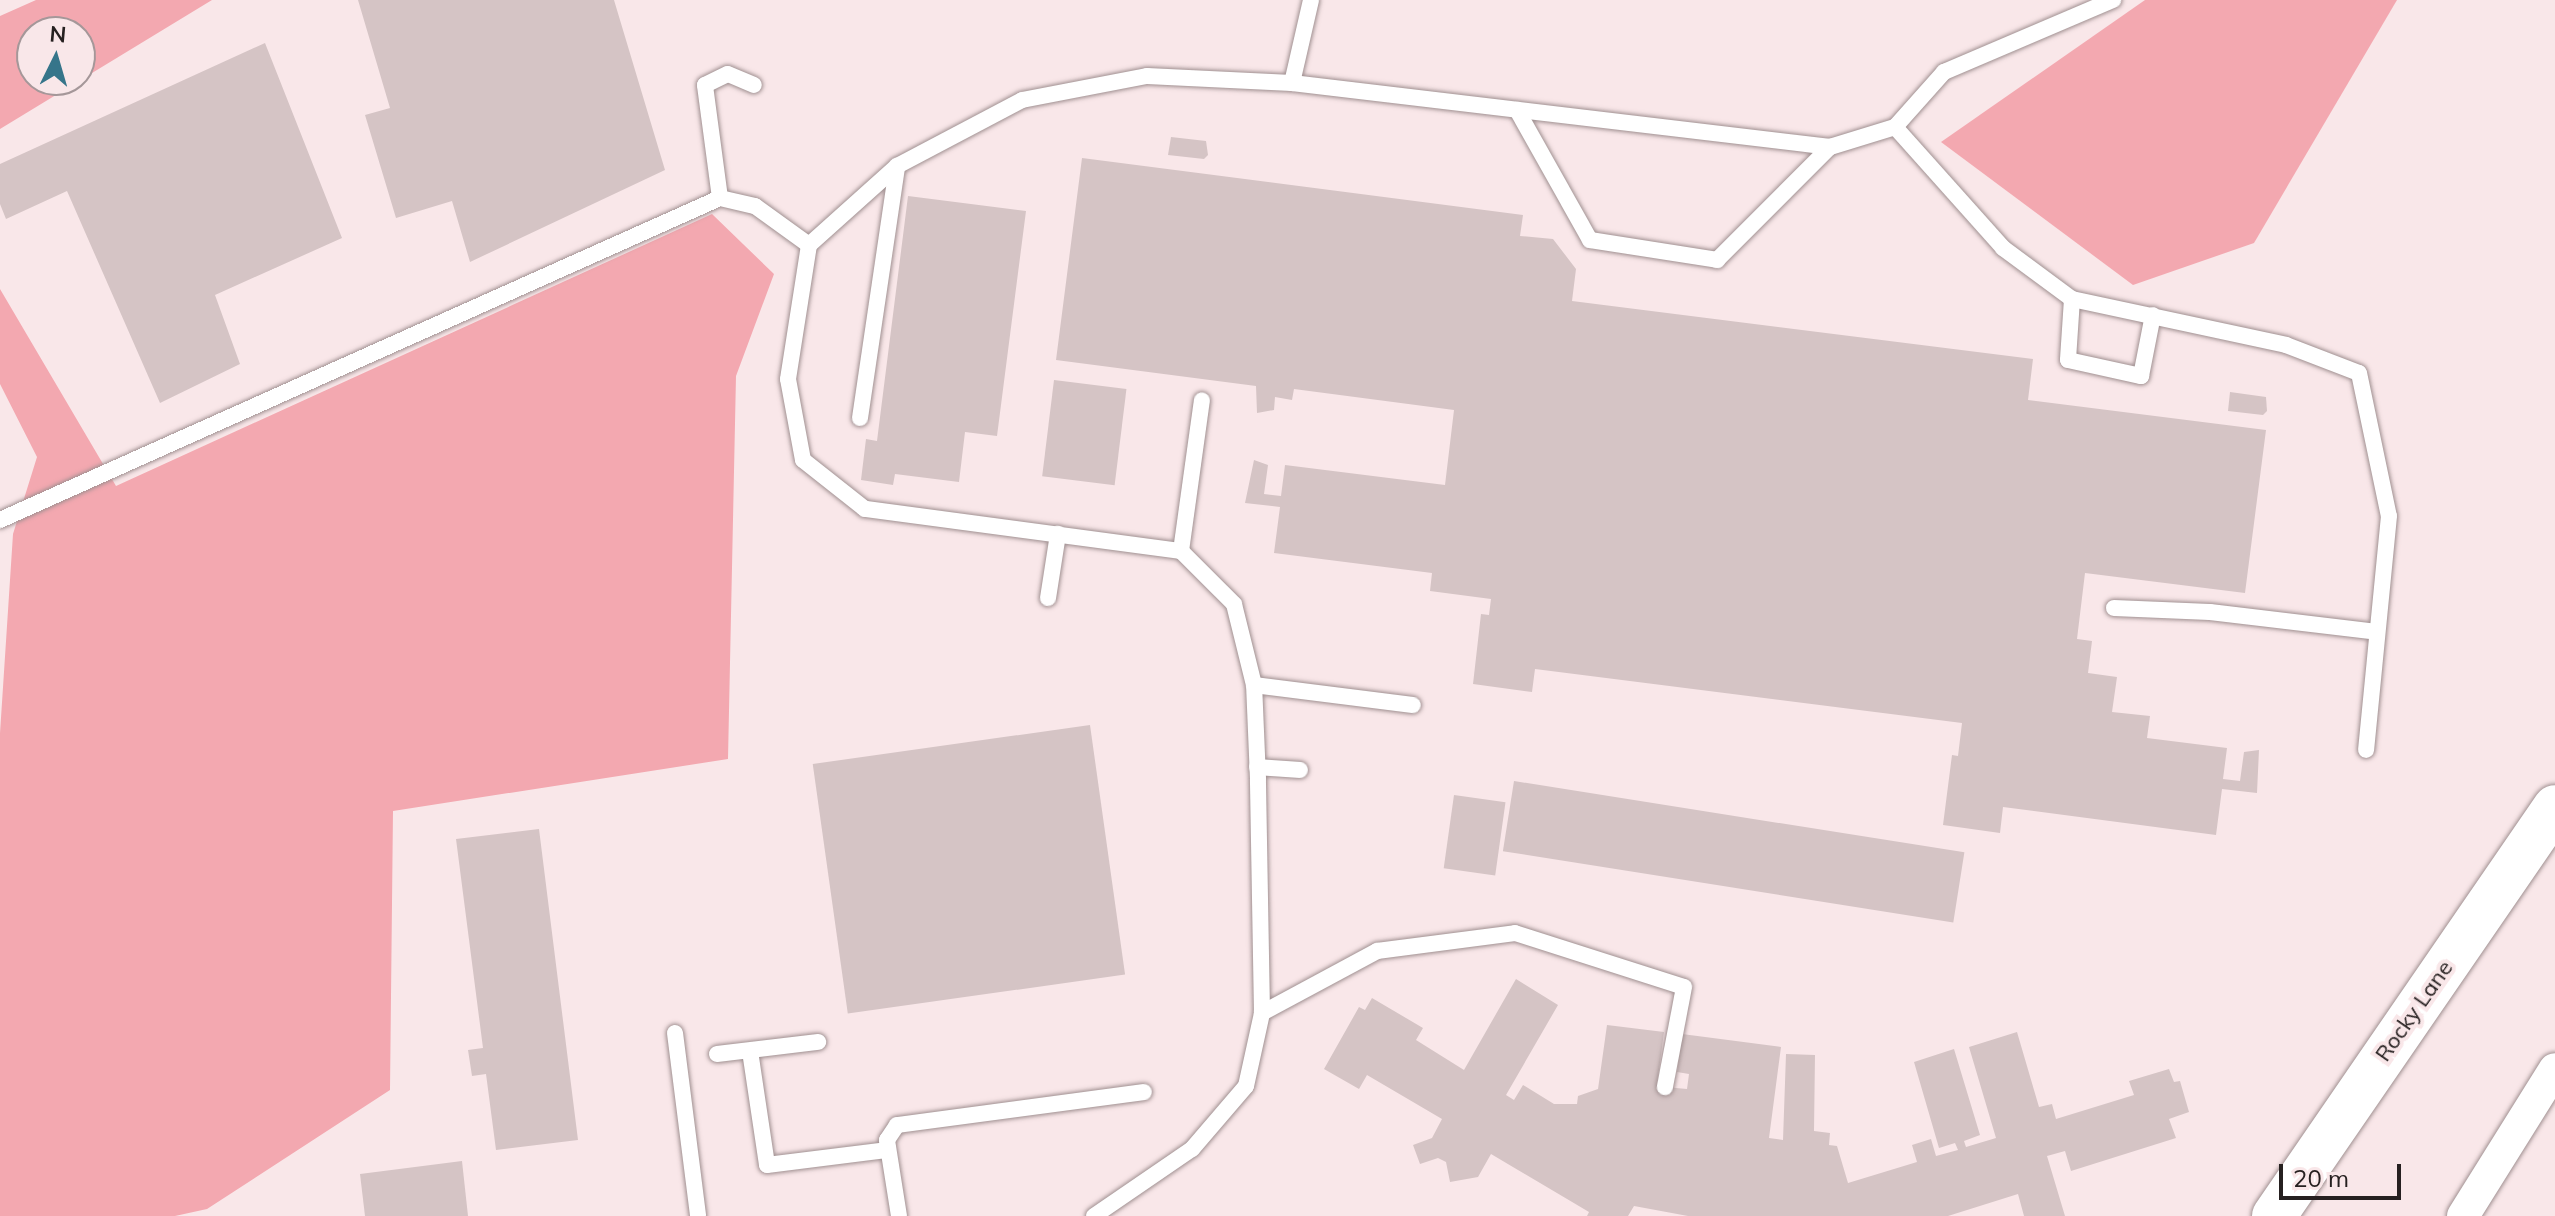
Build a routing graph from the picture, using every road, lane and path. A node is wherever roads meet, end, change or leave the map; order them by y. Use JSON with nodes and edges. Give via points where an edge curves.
{"nodes":[{"id":1,"x":1311,"y":0,"type":"edge"},
{"id":2,"x":2113,"y":0,"type":"edge"},
{"id":3,"x":1292,"y":83,"type":"junction"},
{"id":4,"x":754,"y":85,"type":"dead end"},
{"id":5,"x":1517,"y":110,"type":"junction"},
{"id":6,"x":1895,"y":127,"type":"junction"},
{"id":7,"x":1830,"y":147,"type":"junction"},
{"id":8,"x":897,"y":166,"type":"junction"},
{"id":9,"x":720,"y":198,"type":"junction"},
{"id":10,"x":809,"y":245,"type":"junction"},
{"id":11,"x":2072,"y":299,"type":"junction"},
{"id":12,"x":2153,"y":315,"type":"junction"},
{"id":13,"x":1202,"y":400,"type":"dead end"},
{"id":14,"x":860,"y":418,"type":"dead end"},
{"id":15,"x":0,"y":520,"type":"edge"},
{"id":16,"x":1058,"y":534,"type":"junction"},
{"id":17,"x":1181,"y":551,"type":"junction"},
{"id":18,"x":1048,"y":598,"type":"dead end"},
{"id":19,"x":2114,"y":608,"type":"dead end"},
{"id":20,"x":2377,"y":632,"type":"junction"},
{"id":21,"x":1254,"y":685,"type":"junction"},
{"id":22,"x":1413,"y":705,"type":"dead end"},
{"id":23,"x":2366,"y":750,"type":"dead end"},
{"id":24,"x":1257,"y":767,"type":"junction"},
{"id":25,"x":1300,"y":770,"type":"dead end"},
{"id":26,"x":2555,"y":807,"type":"edge"},
{"id":27,"x":1262,"y":1013,"type":"junction"},
{"id":28,"x":675,"y":1033,"type":"dead end"},
{"id":29,"x":818,"y":1042,"type":"dead end"},
{"id":30,"x":750,"y":1051,"type":"junction"},
{"id":31,"x":717,"y":1054,"type":"dead end"},
{"id":32,"x":2555,"y":1069,"type":"edge"},
{"id":33,"x":1665,"y":1087,"type":"dead end"},
{"id":34,"x":1144,"y":1092,"type":"dead end"},
{"id":35,"x":888,"y":1150,"type":"junction"},
{"id":36,"x":698,"y":1216,"type":"edge"},
{"id":37,"x":899,"y":1216,"type":"edge"},
{"id":38,"x":1094,"y":1216,"type":"edge"},
{"id":39,"x":2274,"y":1216,"type":"edge"},
{"id":40,"x":2463,"y":1216,"type":"edge"}],
"edges":[{"from":1,"to":3,"type":"lane"},
{"from":2,"to":6,"type":"lane","via":[[1944,72]]},
{"from":3,"to":5,"type":"lane"},
{"from":3,"to":8,"type":"lane","via":[[1147,76],[1022,100]]},
{"from":4,"to":9,"type":"lane","via":[[728,74],[705,85]]},
{"from":5,"to":7,"type":"lane"},
{"from":5,"to":7,"type":"lane","via":[[1590,240],[1717,260]]},
{"from":6,"to":7,"type":"lane"},
{"from":6,"to":11,"type":"lane","via":[[2003,248]]},
{"from":8,"to":10,"type":"lane"},
{"from":8,"to":14,"type":"lane"},
{"from":9,"to":10,"type":"lane","via":[[755,206]]},
{"from":9,"to":15,"type":"lane"},
{"from":10,"to":16,"type":"lane","via":[[788,379],[803,460],[865,509]]},
{"from":11,"to":12,"type":"lane"},
{"from":11,"to":12,"type":"lane","via":[[2068,360],[2141,376]]},
{"from":12,"to":20,"type":"lane","via":[[2286,345],[2359,373],[2389,516]]},
{"from":13,"to":17,"type":"lane"},
{"from":16,"to":17,"type":"lane"},
{"from":16,"to":18,"type":"lane"},
{"from":17,"to":21,"type":"lane","via":[[1234,604]]},
{"from":19,"to":20,"type":"lane","via":[[2210,612]]},
{"from":20,"to":23,"type":"lane"},
{"from":21,"to":22,"type":"lane"},
{"from":21,"to":24,"type":"lane"},
{"from":24,"to":25,"type":"lane"},
{"from":24,"to":27,"type":"lane"},
{"from":26,"to":39,"type":"highway","name":"Rocky Lane"},
{"from":27,"to":33,"type":"lane","via":[[1377,951],[1515,933],[1684,987]]},
{"from":27,"to":38,"type":"lane","via":[[1246,1086],[1192,1149]]},
{"from":28,"to":36,"type":"lane"},
{"from":29,"to":30,"type":"lane"},
{"from":30,"to":31,"type":"lane"},
{"from":30,"to":35,"type":"lane","via":[[767,1165]]},
{"from":32,"to":40,"type":"street"},
{"from":34,"to":35,"type":"lane","via":[[897,1125],[887,1140]]},
{"from":35,"to":37,"type":"lane"}]}
